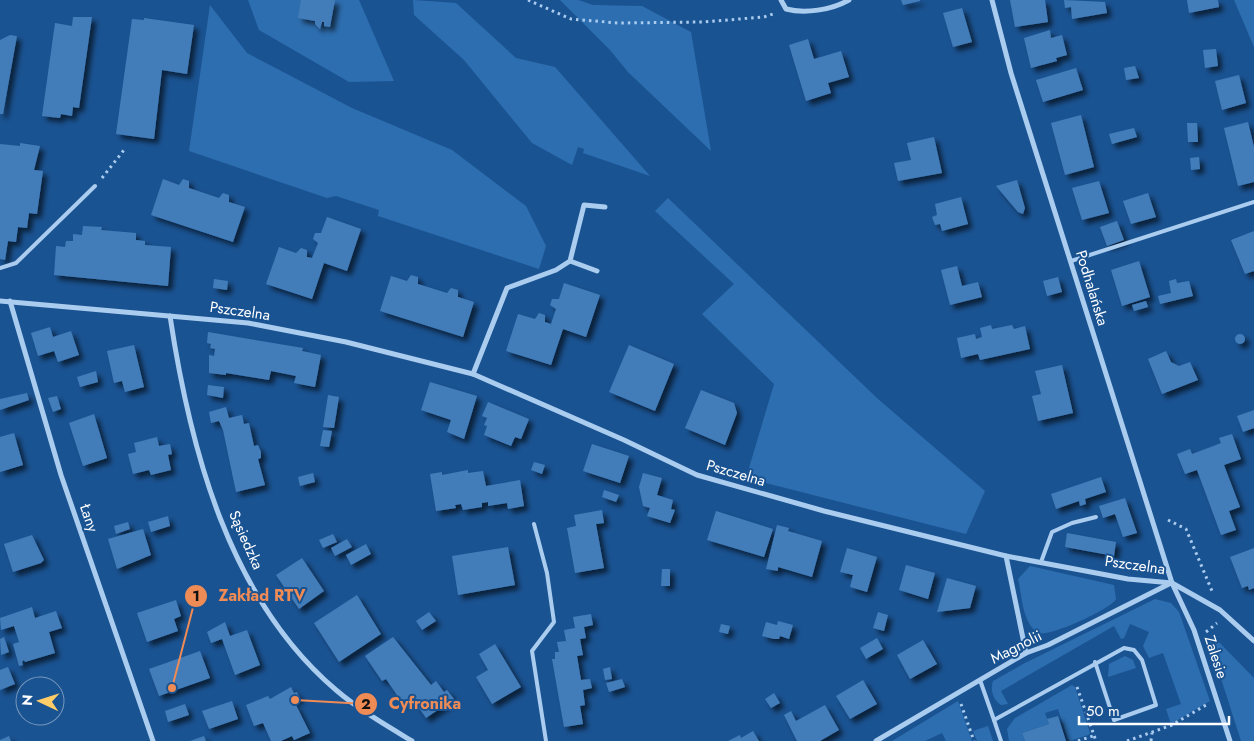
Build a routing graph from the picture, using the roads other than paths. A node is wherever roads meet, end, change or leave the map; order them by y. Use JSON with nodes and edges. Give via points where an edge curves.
{"nodes":[{"id":1,"x":780,"y":0,"type":"edge"},
{"id":2,"x":849,"y":0,"type":"edge"},
{"id":3,"x":992,"y":0,"type":"edge"},
{"id":4,"x":96,"y":186,"type":"road end"},
{"id":5,"x":1254,"y":202,"type":"edge"},
{"id":6,"x":605,"y":208,"type":"dead end"},
{"id":7,"x":570,"y":261,"type":"junction"},
{"id":8,"x":1071,"y":261,"type":"junction"},
{"id":9,"x":0,"y":268,"type":"edge"},
{"id":10,"x":597,"y":271,"type":"dead end"},
{"id":11,"x":0,"y":301,"type":"edge"},
{"id":12,"x":10,"y":301,"type":"junction"},
{"id":13,"x":170,"y":316,"type":"junction"},
{"id":14,"x":473,"y":374,"type":"junction"},
{"id":15,"x":1096,"y":517,"type":"dead end"},
{"id":16,"x":534,"y":524,"type":"dead end"},
{"id":17,"x":1006,"y":556,"type":"junction"},
{"id":18,"x":1041,"y":562,"type":"junction"},
{"id":19,"x":1172,"y":583,"type":"junction"},
{"id":20,"x":1254,"y":641,"type":"edge"},
{"id":21,"x":1026,"y":653,"type":"junction"},
{"id":22,"x":1095,"y":662,"type":"junction"},
{"id":23,"x":980,"y":680,"type":"junction"},
{"id":24,"x":994,"y":720,"type":"junction"},
{"id":25,"x":153,"y":741,"type":"edge"},
{"id":26,"x":412,"y":741,"type":"edge"},
{"id":27,"x":546,"y":741,"type":"edge"},
{"id":28,"x":876,"y":741,"type":"edge"},
{"id":29,"x":1001,"y":741,"type":"edge"},
{"id":30,"x":1230,"y":741,"type":"edge"}],
"edges":[{"from":1,"to":2,"type":"street","via":[[786,9],[800,12],[840,5]]},
{"from":3,"to":8,"type":"street","name":"Podhalańska","via":[[1011,72]]},
{"from":4,"to":9,"type":"lane","via":[[16,262]]},
{"from":5,"to":8,"type":"lane"},
{"from":6,"to":7,"type":"street","via":[[584,205]]},
{"from":7,"to":10,"type":"street"},
{"from":7,"to":14,"type":"street","via":[[556,270],[507,288]]},
{"from":8,"to":19,"type":"street","name":"Podhalańska"},
{"from":11,"to":12,"type":"street","name":"Pszczelna"},
{"from":12,"to":13,"type":"street","name":"Pszczelna"},
{"from":12,"to":25,"type":"street","name":"Łany","via":[[60,475]]},
{"from":13,"to":14,"type":"street","name":"Pszczelna","via":[[248,323],[338,340]]},
{"from":13,"to":26,"type":"street","name":"Sąsiedzka","via":[[196,450],[238,561],[266,608],[302,656],[336,691]]},
{"from":14,"to":17,"type":"street","name":"Pszczelna","via":[[696,475]]},
{"from":15,"to":18,"type":"lane","via":[[1052,532]]},
{"from":16,"to":27,"type":"lane","via":[[547,573],[554,622],[532,651]]},
{"from":17,"to":18,"type":"street","name":"Pszczelna"},
{"from":17,"to":21,"type":"street"},
{"from":18,"to":19,"type":"street","name":"Pszczelna","via":[[1128,579]]},
{"from":19,"to":20,"type":"street","via":[[1220,610]]},
{"from":19,"to":21,"type":"street","name":"Magnolii"},
{"from":19,"to":30,"type":"street","name":"Zalesie","via":[[1197,638]]},
{"from":21,"to":23,"type":"street","name":"Magnolii"},
{"from":22,"to":22,"type":"lane","via":[[1119,649],[1134,650],[1142,660],[1156,705],[1114,720]]},
{"from":22,"to":24,"type":"lane"},
{"from":23,"to":24,"type":"lane"},
{"from":23,"to":28,"type":"street","name":"Magnolii"},
{"from":24,"to":29,"type":"lane"}]}
